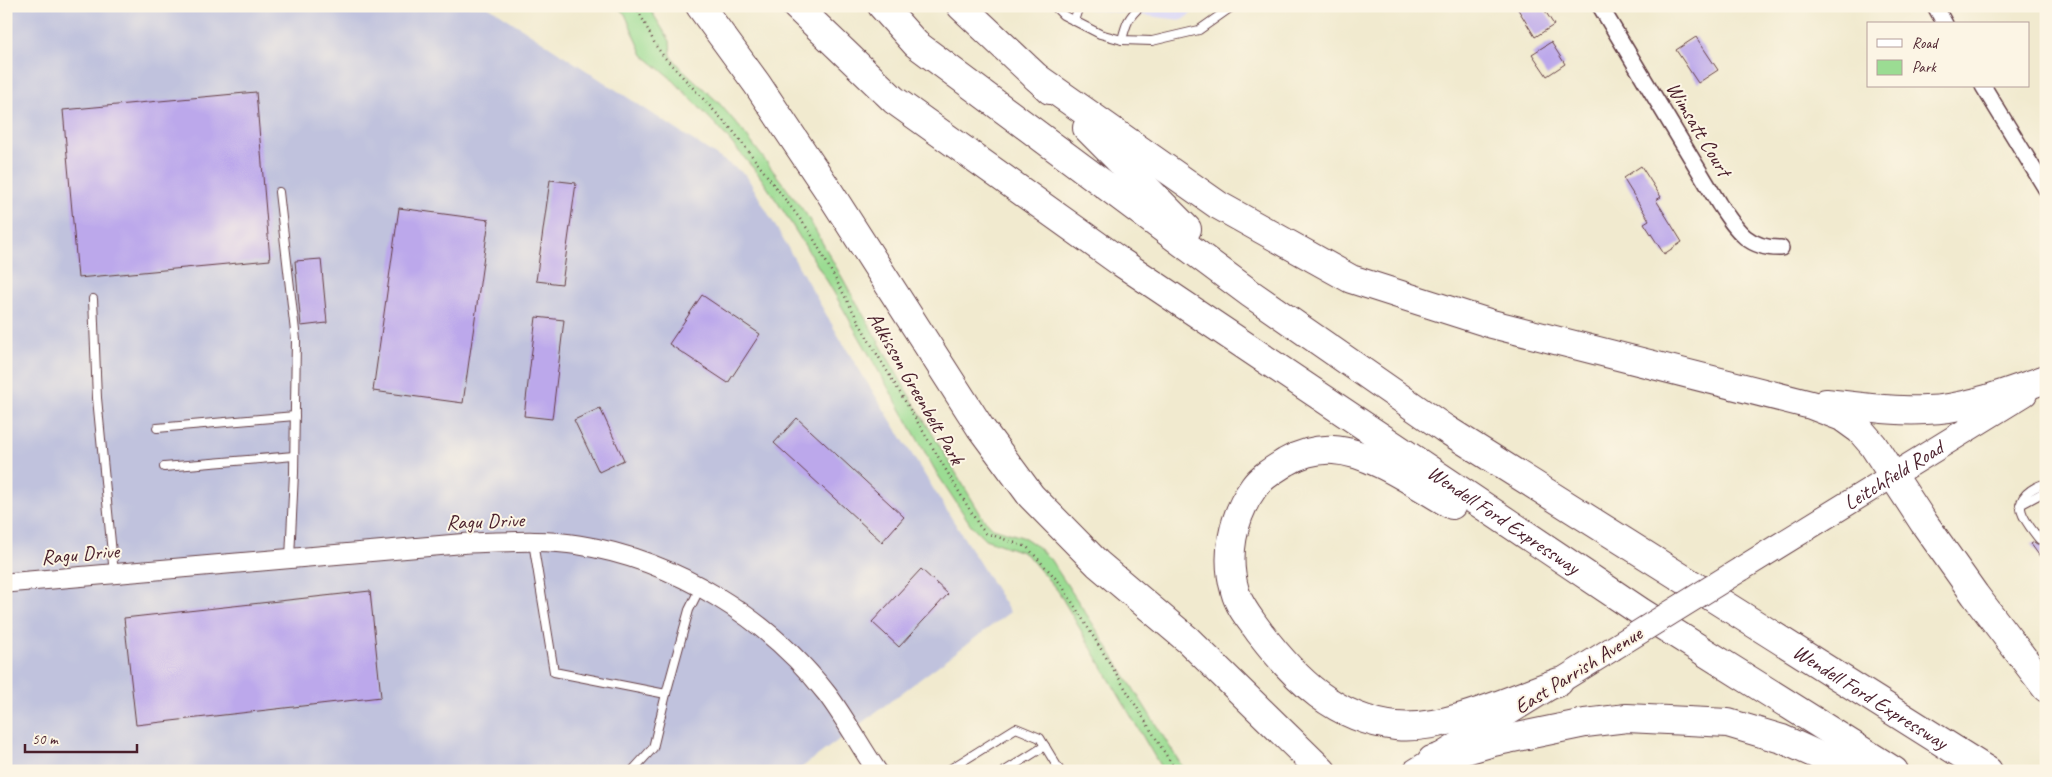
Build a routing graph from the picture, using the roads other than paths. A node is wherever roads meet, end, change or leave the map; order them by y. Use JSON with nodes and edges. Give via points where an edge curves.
{"nodes":[{"id":1,"x":700,"y":6,"type":"edge"},
{"id":2,"x":796,"y":6,"type":"edge"},
{"id":3,"x":882,"y":6,"type":"edge"},
{"id":4,"x":961,"y":6,"type":"edge"},
{"id":5,"x":1054,"y":6,"type":"edge"},
{"id":6,"x":1079,"y":6,"type":"edge"},
{"id":7,"x":1141,"y":6,"type":"edge"},
{"id":8,"x":1234,"y":6,"type":"edge"},
{"id":9,"x":1600,"y":6,"type":"edge"},
{"id":10,"x":1935,"y":6,"type":"edge"},
{"id":11,"x":1074,"y":21,"type":"junction"},
{"id":12,"x":1944,"y":22,"type":"edge"},
{"id":13,"x":1122,"y":40,"type":"junction"},
{"id":14,"x":1036,"y":77,"type":"junction"},
{"id":15,"x":1985,"y":88,"type":"edge"},
{"id":16,"x":2046,"y":189,"type":"edge"},
{"id":17,"x":279,"y":192,"type":"dead end"},
{"id":18,"x":1781,"y":248,"type":"dead end"},
{"id":19,"x":1251,"y":294,"type":"junction"},
{"id":20,"x":93,"y":298,"type":"dead end"},
{"id":21,"x":2046,"y":380,"type":"edge"},
{"id":22,"x":1784,"y":398,"type":"junction"},
{"id":23,"x":295,"y":416,"type":"junction"},
{"id":24,"x":157,"y":428,"type":"dead end"},
{"id":25,"x":294,"y":456,"type":"junction"},
{"id":26,"x":164,"y":467,"type":"dead end"},
{"id":27,"x":1892,"y":476,"type":"junction"},
{"id":28,"x":2046,"y":484,"type":"edge"},
{"id":29,"x":2046,"y":490,"type":"edge"},
{"id":30,"x":2020,"y":506,"type":"junction"},
{"id":31,"x":2039,"y":539,"type":"dead end"},
{"id":32,"x":533,"y":542,"type":"junction"},
{"id":33,"x":290,"y":558,"type":"junction"},
{"id":34,"x":1741,"y":569,"type":"joint"},
{"id":35,"x":114,"y":574,"type":"junction"},
{"id":36,"x":6,"y":583,"type":"edge"},
{"id":37,"x":700,"y":588,"type":"junction"},
{"id":38,"x":1641,"y":612,"type":"junction"},
{"id":39,"x":1559,"y":682,"type":"junction"},
{"id":40,"x":2046,"y":688,"type":"edge"},
{"id":41,"x":666,"y":694,"type":"junction"},
{"id":42,"x":1045,"y":746,"type":"junction"},
{"id":43,"x":1424,"y":766,"type":"edge"},
{"id":44,"x":632,"y":771,"type":"edge"},
{"id":45,"x":877,"y":771,"type":"edge"},
{"id":46,"x":947,"y":771,"type":"edge"},
{"id":47,"x":1005,"y":771,"type":"edge"},
{"id":48,"x":1060,"y":771,"type":"edge"},
{"id":49,"x":1322,"y":771,"type":"edge"},
{"id":50,"x":1617,"y":771,"type":"edge"},
{"id":51,"x":1639,"y":771,"type":"edge"},
{"id":52,"x":1852,"y":771,"type":"edge"},
{"id":53,"x":1894,"y":771,"type":"edge"},
{"id":54,"x":1988,"y":771,"type":"edge"}],
"edges":[{"from":1,"to":49,"type":"highway","via":[[757,84],[980,427],[1030,496],[1098,564],[1188,640]]},
{"from":2,"to":38,"type":"highway","name":"Wendell Ford Expressway","via":[[894,100],[1118,261]]},
{"from":3,"to":19,"type":"highway","via":[[916,44]]},
{"from":4,"to":14,"type":"highway"},
{"from":5,"to":11,"type":"lane"},
{"from":6,"to":11,"type":"lane"},
{"from":7,"to":13,"type":"lane","via":[[1131,15]]},
{"from":8,"to":13,"type":"lane","via":[[1199,30],[1152,41]]},
{"from":9,"to":18,"type":"street","name":"Wimsatt Court","via":[[1736,229],[1756,245]]},
{"from":10,"to":12,"type":"street"},
{"from":11,"to":13,"type":"lane","via":[[1100,34]]},
{"from":14,"to":19,"type":"highway"},
{"from":14,"to":22,"type":"highway","via":[[1218,205],[1351,279],[1492,324]]},
{"from":15,"to":16,"type":"street"},
{"from":17,"to":23,"type":"lane","via":[[296,340]]},
{"from":19,"to":54,"type":"highway","name":"Wendell Ford Expressway","via":[[1444,428]]},
{"from":20,"to":35,"type":"lane","via":[[96,398]]},
{"from":21,"to":22,"type":"highway","via":[[1972,403],[1928,410]]},
{"from":21,"to":27,"type":"main road","name":"Leitchfield Road"},
{"from":22,"to":27,"type":"highway","via":[[1852,422],[1873,445]]},
{"from":23,"to":24,"type":"lane"},
{"from":23,"to":25,"type":"lane"},
{"from":25,"to":26,"type":"lane"},
{"from":25,"to":33,"type":"lane"},
{"from":27,"to":34,"type":"main road","name":"Leitchfield Road"},
{"from":27,"to":40,"type":"highway","via":[[1975,595]]},
{"from":28,"to":30,"type":"lane","via":[[2027,493]]},
{"from":29,"to":30,"type":"lane"},
{"from":30,"to":31,"type":"lane","via":[[2020,513]]},
{"from":32,"to":33,"type":"street","name":"Ragu Drive","via":[[469,543]]},
{"from":32,"to":37,"type":"street","name":"Ragu Drive","via":[[579,545],[614,552]]},
{"from":32,"to":41,"type":"lane","via":[[554,672]]},
{"from":33,"to":35,"type":"street","name":"Ragu Drive"},
{"from":34,"to":39,"type":"main road","name":"East Parrish Avenue","bridge":true},
{"from":35,"to":36,"type":"street","name":"Ragu Drive"},
{"from":37,"to":41,"type":"lane","via":[[689,610]]},
{"from":37,"to":45,"type":"street","name":"Ragu Drive","via":[[748,618],[803,667],[828,695]]},
{"from":38,"to":39,"type":"highway","via":[[1362,456],[1334,450],[1312,451],[1275,469],[1254,488],[1232,534],[1230,563],[1235,593],[1244,611],[1279,657],[1327,701],[1348,714],[1365,719],[1397,726],[1426,724],[1454,720]]},
{"from":38,"to":53,"type":"highway","name":"Wendell Ford Expressway"},
{"from":39,"to":43,"type":"main road","name":"East Parrish Avenue"},
{"from":41,"to":44,"type":"lane","via":[[653,748]]},
{"from":42,"to":46,"type":"lane","via":[[1040,738],[1016,728]]},
{"from":42,"to":47,"type":"lane"},
{"from":42,"to":48,"type":"lane"},
{"from":43,"to":52,"type":"highway","via":[[1492,742],[1584,723],[1627,718],[1728,723],[1782,739]]},
{"from":50,"to":51,"type":"lane","via":[[1622,768]]}]}
